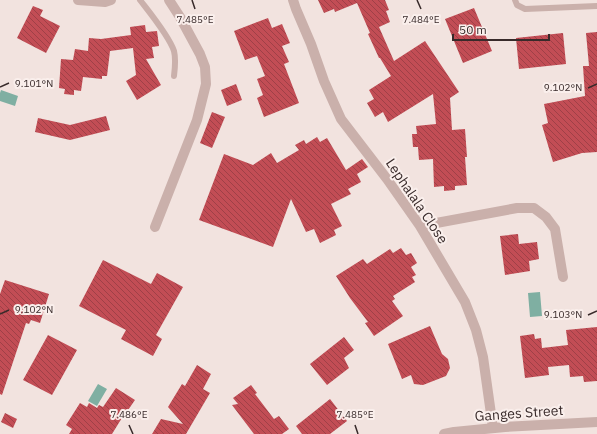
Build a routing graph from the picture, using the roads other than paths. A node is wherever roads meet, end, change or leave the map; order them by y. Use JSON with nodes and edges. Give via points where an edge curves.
{"nodes":[{"id":1,"x":78,"y":0,"type":"edge"},
{"id":2,"x":111,"y":0,"type":"edge"},
{"id":3,"x":140,"y":0,"type":"edge"},
{"id":4,"x":170,"y":0,"type":"edge"},
{"id":5,"x":293,"y":0,"type":"edge"},
{"id":6,"x":515,"y":0,"type":"edge"},
{"id":7,"x":597,"y":5,"type":"edge"},
{"id":8,"x":174,"y":76,"type":"dead end"},
{"id":9,"x":420,"y":226,"type":"junction"},
{"id":10,"x":155,"y":227,"type":"dead end"},
{"id":11,"x":563,"y":277,"type":"dead end"},
{"id":12,"x":597,"y":422,"type":"edge"},
{"id":13,"x":493,"y":428,"type":"junction"},
{"id":14,"x":444,"y":434,"type":"edge"}],
"edges":[{"from":1,"to":2,"type":"street"},
{"from":3,"to":8,"type":"lane","via":[[174,50]]},
{"from":4,"to":10,"type":"street","via":[[200,54],[205,67],[206,84],[197,120]]},
{"from":5,"to":9,"type":"street","name":"Lephalala Close","via":[[341,119]]},
{"from":6,"to":7,"type":"lane","via":[[517,5],[525,9]]},
{"from":9,"to":11,"type":"street","via":[[517,208],[534,208],[546,217],[555,229]]},
{"from":9,"to":13,"type":"street","name":"Lephalala Close","via":[[465,302],[476,330],[484,357]]},
{"from":12,"to":13,"type":"street","name":"Ganges Street"},
{"from":13,"to":14,"type":"street","name":"Ganges Street"}]}
